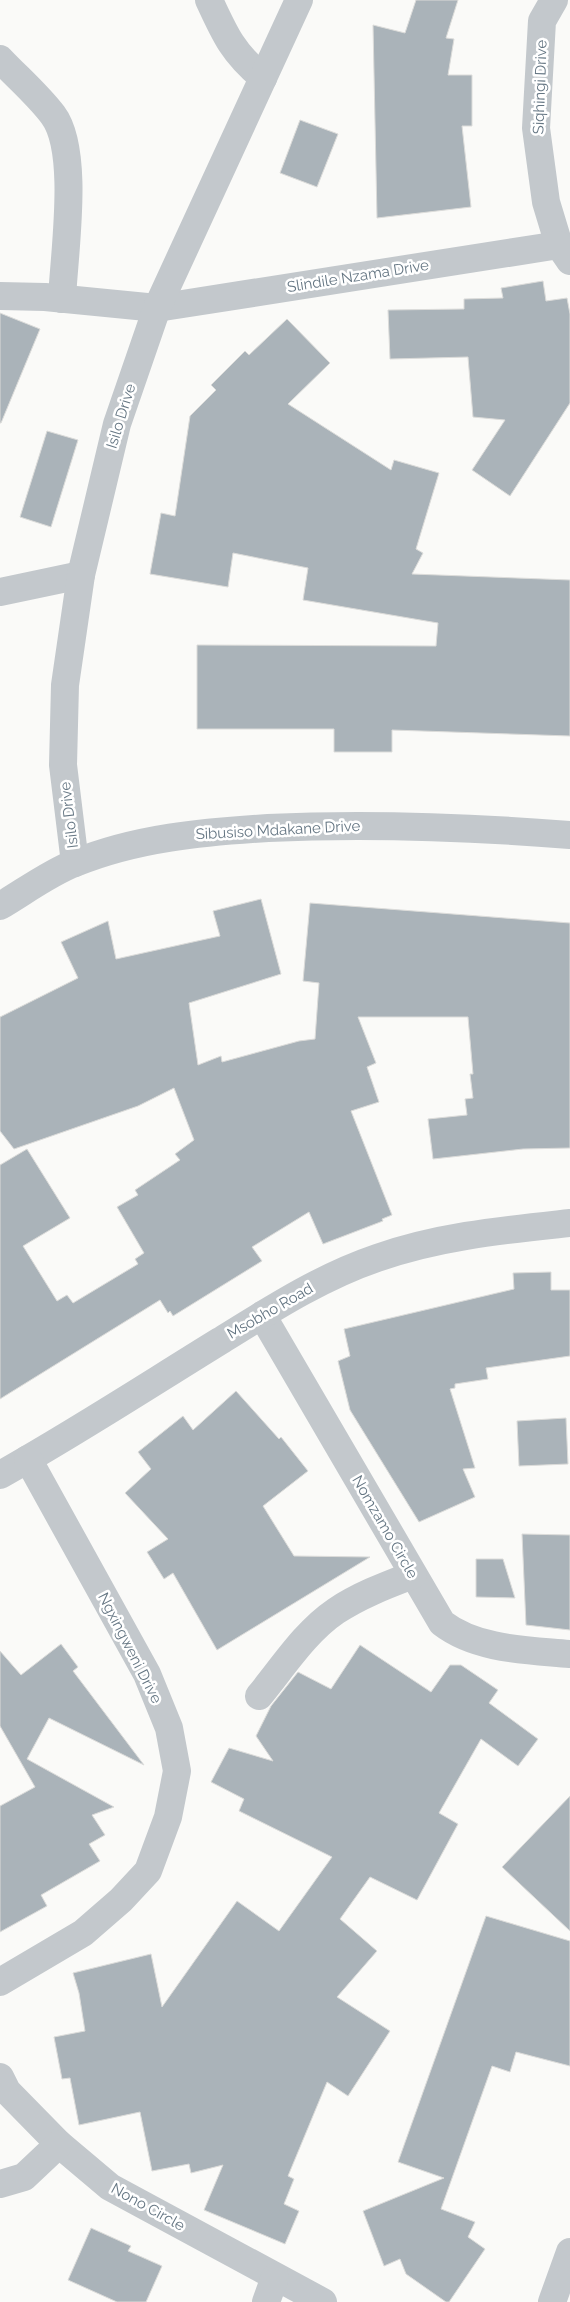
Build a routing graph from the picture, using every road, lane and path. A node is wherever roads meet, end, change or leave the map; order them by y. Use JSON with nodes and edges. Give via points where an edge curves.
{"nodes":[{"id":1,"x":208,"y":0,"type":"edge"},
{"id":2,"x":299,"y":0,"type":"edge"},
{"id":3,"x":554,"y":0,"type":"edge"},
{"id":4,"x":0,"y":59,"type":"edge"},
{"id":5,"x":263,"y":78,"type":"junction"},
{"id":6,"x":565,"y":253,"type":"edge"},
{"id":7,"x":0,"y":296,"type":"edge"},
{"id":8,"x":62,"y":299,"type":"junction"},
{"id":9,"x":156,"y":308,"type":"junction"},
{"id":10,"x":81,"y":575,"type":"junction"},
{"id":11,"x":0,"y":592,"type":"edge"},
{"id":12,"x":570,"y":835,"type":"edge"},
{"id":13,"x":75,"y":863,"type":"junction"},
{"id":14,"x":0,"y":906,"type":"edge"},
{"id":15,"x":570,"y":1223,"type":"edge"},
{"id":16,"x":262,"y":1315,"type":"junction"},
{"id":17,"x":28,"y":1460,"type":"junction"},
{"id":18,"x":0,"y":1475,"type":"edge"},
{"id":19,"x":413,"y":1575,"type":"junction"},
{"id":20,"x":570,"y":1654,"type":"edge"},
{"id":21,"x":259,"y":1696,"type":"dead end"},
{"id":22,"x":0,"y":1982,"type":"edge"},
{"id":23,"x":0,"y":2077,"type":"edge"},
{"id":24,"x":59,"y":2144,"type":"junction"},
{"id":25,"x":0,"y":2184,"type":"edge"},
{"id":26,"x":570,"y":2252,"type":"edge"},
{"id":27,"x":275,"y":2277,"type":"junction"},
{"id":28,"x":266,"y":2302,"type":"edge"},
{"id":29,"x":323,"y":2302,"type":"edge"},
{"id":30,"x":552,"y":2302,"type":"edge"}],
"edges":[{"from":1,"to":5,"type":"street","via":[[228,43]]},
{"from":2,"to":5,"type":"street","name":"Isilo Drive"},
{"from":3,"to":6,"type":"street","name":"Siqhingi Drive","via":[[542,21],[536,128],[546,202]]},
{"from":4,"to":8,"type":"street","via":[[54,116],[67,145],[69,172]]},
{"from":5,"to":9,"type":"street","name":"Isilo Drive"},
{"from":6,"to":9,"type":"street","name":"Slindile Nzama Drive"},
{"from":7,"to":8,"type":"street","name":"Slindile Nzama Drive"},
{"from":8,"to":9,"type":"street","name":"Slindile Nzama Drive"},
{"from":9,"to":10,"type":"street","name":"Isilo Drive","via":[[117,424]]},
{"from":10,"to":11,"type":"street"},
{"from":10,"to":13,"type":"street","name":"Isilo Drive","via":[[65,685],[63,765]]},
{"from":12,"to":13,"type":"street","name":"Sibusiso Mdakane Drive","via":[[479,828],[336,824],[228,830],[146,842]]},
{"from":13,"to":14,"type":"street","name":"Sibusiso Mdakane Drive"},
{"from":15,"to":16,"type":"street","name":"Msobho Road","via":[[439,1240],[377,1258],[332,1276]]},
{"from":16,"to":17,"type":"street","name":"Msobho Road"},
{"from":16,"to":19,"type":"street","name":"Nomzamo Circle"},
{"from":17,"to":18,"type":"street","name":"Msobho Road"},
{"from":17,"to":22,"type":"street","name":"Ngxingweni Drive","via":[[147,1674],[170,1728],[177,1771],[168,1817],[148,1871],[83,1933]]},
{"from":19,"to":20,"type":"street","name":"Nomzamo Circle","via":[[442,1623],[456,1633],[478,1642]]},
{"from":19,"to":21,"type":"street","via":[[374,1590],[336,1611],[307,1637]]},
{"from":23,"to":24,"type":"street","name":"Nono Circle","via":[[7,2091]]},
{"from":24,"to":25,"type":"street","via":[[24,2177]]},
{"from":24,"to":27,"type":"street","name":"Nono Circle","via":[[110,2187]]},
{"from":26,"to":30,"type":"street"},
{"from":27,"to":28,"type":"street"},
{"from":27,"to":29,"type":"street","name":"Nono Circle"}]}
